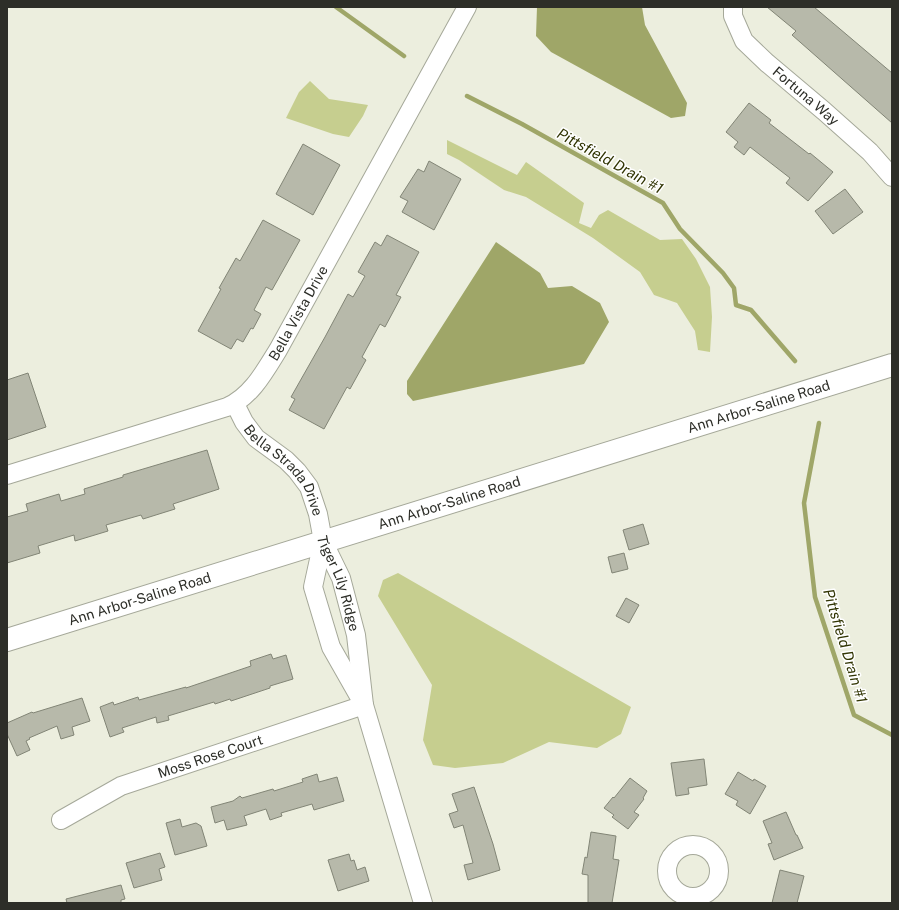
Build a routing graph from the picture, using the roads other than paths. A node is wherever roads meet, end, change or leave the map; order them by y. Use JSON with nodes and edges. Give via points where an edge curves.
{"nodes":[{"id":1,"x":467,"y":7,"type":"edge"},
{"id":2,"x":733,"y":7,"type":"edge"},
{"id":3,"x":892,"y":177,"type":"edge"},
{"id":4,"x":892,"y":365,"type":"edge"},
{"id":5,"x":235,"y":404,"type":"junction"},
{"id":6,"x":7,"y":475,"type":"edge"},
{"id":7,"x":323,"y":541,"type":"junction"},
{"id":8,"x":7,"y":640,"type":"edge"},
{"id":9,"x":364,"y":705,"type":"junction"},
{"id":10,"x":61,"y":820,"type":"dead end"},
{"id":11,"x":423,"y":903,"type":"edge"}],
"edges":[{"from":1,"to":5,"type":"street","name":"Bella Vista Drive","via":[[269,366],[252,388]]},
{"from":2,"to":3,"type":"street","name":"Fortuna Way","via":[[733,16],[744,41],[870,152]]},
{"from":4,"to":7,"type":"main road","name":"Ann Arbor-Saline Road"},
{"from":5,"to":6,"type":"street","name":"Bella Vista Drive"},
{"from":5,"to":7,"type":"street","name":"Bella Strada Drive","via":[[256,438],[286,460],[309,487]]},
{"from":7,"to":8,"type":"main road","name":"Ann Arbor-Saline Road"},
{"from":7,"to":9,"type":"street","name":"Tiger Lily Ridge","via":[[341,578],[356,635]]},
{"from":7,"to":9,"type":"street","name":"Tiger Lily Ridge","via":[[313,587],[331,647]]},
{"from":9,"to":10,"type":"street","name":"Moss Rose Court","via":[[121,786]]},
{"from":9,"to":11,"type":"street","name":"Tiger Lily Ridge"}]}
